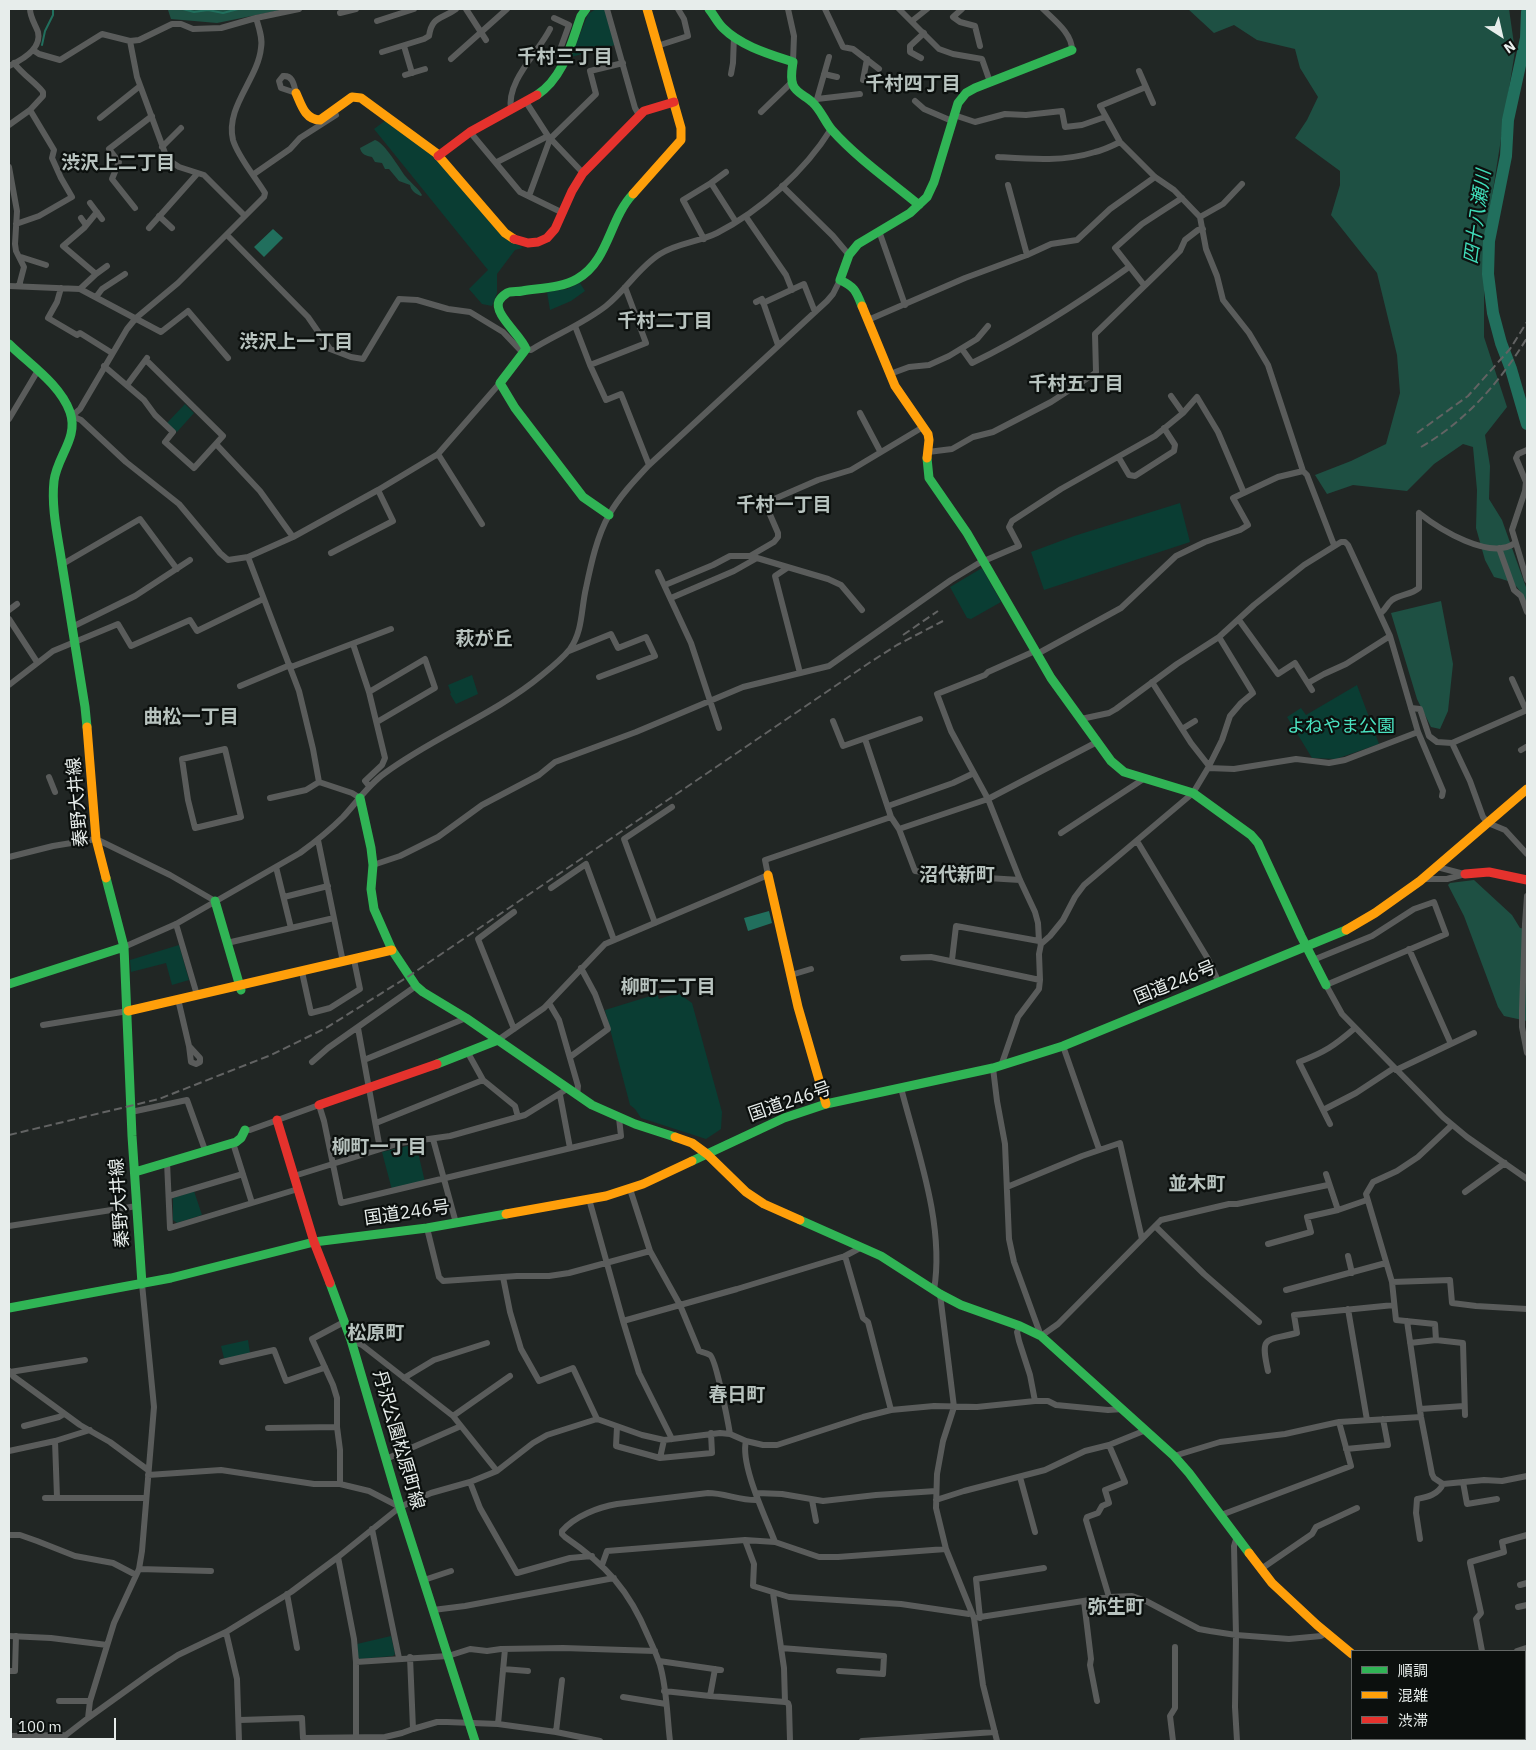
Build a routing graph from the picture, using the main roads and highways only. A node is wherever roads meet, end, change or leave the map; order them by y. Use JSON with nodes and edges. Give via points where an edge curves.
{"nodes":[{"id":1,"x":586,"y":9,"type":"edge"},
{"id":2,"x":647,"y":9,"type":"edge"},
{"id":3,"x":709,"y":9,"type":"edge"},
{"id":4,"x":1072,"y":50,"type":"road end"},
{"id":5,"x":296,"y":93,"type":"dead end"},
{"id":6,"x":674,"y":102,"type":"junction"},
{"id":7,"x":438,"y":156,"type":"junction"},
{"id":8,"x":919,"y":205,"type":"junction"},
{"id":9,"x":10,"y":349,"type":"edge"},
{"id":10,"x":609,"y":516,"type":"road end"},
{"id":11,"x":1527,"y":790,"type":"edge"},
{"id":12,"x":360,"y":798,"type":"road end"},
{"id":13,"x":1465,"y":874,"type":"road end"},
{"id":14,"x":768,"y":875,"type":"road end"},
{"id":15,"x":1527,"y":880,"type":"edge"},
{"id":16,"x":214,"y":901,"type":"road end"},
{"id":17,"x":124,"y":947,"type":"junction"},
{"id":18,"x":1306,"y":947,"type":"junction"},
{"id":19,"x":392,"y":950,"type":"junction"},
{"id":20,"x":9,"y":984,"type":"edge"},
{"id":21,"x":1326,"y":985,"type":"road end"},
{"id":22,"x":240,"y":988,"type":"junction"},
{"id":23,"x":128,"y":1011,"type":"junction"},
{"id":24,"x":498,"y":1040,"type":"junction"},
{"id":25,"x":826,"y":1104,"type":"junction"},
{"id":26,"x":318,"y":1105,"type":"road end"},
{"id":27,"x":277,"y":1120,"type":"road end"},
{"id":28,"x":248,"y":1130,"type":"road end"},
{"id":29,"x":707,"y":1154,"type":"junction"},
{"id":30,"x":135,"y":1172,"type":"junction"},
{"id":31,"x":314,"y":1242,"type":"junction"},
{"id":32,"x":142,"y":1284,"type":"junction"},
{"id":33,"x":9,"y":1308,"type":"edge"},
{"id":34,"x":1351,"y":1653,"type":"edge"},
{"id":35,"x":475,"y":1741,"type":"edge"}],
"edges":[{"from":1,"to":7,"type":"main road","via":[[559,72],[543,93],[470,132]]},
{"from":2,"to":6,"type":"main road"},
{"from":3,"to":8,"type":"main road","via":[[722,28],[734,36],[793,62],[792,82],[796,90],[815,102],[830,130]]},
{"from":4,"to":8,"type":"main road","via":[[966,93],[958,103],[934,182]]},
{"from":5,"to":7,"type":"main road","via":[[312,120],[320,120],[352,97],[361,98]]},
{"from":6,"to":7,"type":"main road","via":[[644,111],[583,173],[555,229],[543,240],[528,243],[505,233]]},
{"from":6,"to":10,"type":"main road","via":[[681,140],[627,200],[602,255],[590,271],[566,285],[510,292],[500,298],[498,306],[499,313],[522,338],[524,351],[500,383],[515,408],[583,497]]},
{"from":8,"to":18,"type":"main road","via":[[858,244],[849,255],[840,280],[855,290],[890,374],[929,440],[927,471],[930,478],[984,561],[1051,678],[1111,761],[1121,770],[1193,793],[1251,835],[1258,843]]},
{"from":9,"to":17,"type":"main road","name":"秦野大井線","via":[[60,396],[72,416],[70,438],[56,472],[54,510],[85,707],[96,839]]},
{"from":11,"to":18,"type":"main road","name":"国道246号","via":[[1423,879],[1365,920]]},
{"from":12,"to":19,"type":"main road","via":[[373,865],[371,889],[374,909]]},
{"from":13,"to":15,"type":"main road","via":[[1492,871]]},
{"from":14,"to":25,"type":"main road","via":[[798,1007]]},
{"from":16,"to":22,"type":"main road"},
{"from":17,"to":20,"type":"main road"},
{"from":17,"to":23,"type":"main road","name":"秦野大井線"},
{"from":18,"to":21,"type":"main road"},
{"from":18,"to":25,"type":"main road","name":"国道246号","via":[[1063,1046],[997,1067]]},
{"from":19,"to":22,"type":"main road"},
{"from":19,"to":24,"type":"main road","via":[[416,986]]},
{"from":22,"to":23,"type":"main road"},
{"from":23,"to":30,"type":"main road","name":"秦野大井線"},
{"from":24,"to":26,"type":"main road"},
{"from":24,"to":29,"type":"main road","via":[[564,1092],[618,1118],[692,1143]]},
{"from":25,"to":29,"type":"main road","name":"国道246号","via":[[769,1124]]},
{"from":27,"to":31,"type":"main road","name":"丹沢公園松原町線"},
{"from":28,"to":30,"type":"main road","via":[[233,1143]]},
{"from":29,"to":31,"type":"main road","name":"国道246号","via":[[630,1189],[589,1199],[427,1228]]},
{"from":29,"to":34,"type":"main road","via":[[746,1192],[764,1204],[881,1256],[961,1305],[1041,1336],[1174,1456],[1272,1582]]},
{"from":30,"to":32,"type":"main road","name":"秦野大井線"},
{"from":31,"to":32,"type":"main road","name":"国道246号"},
{"from":31,"to":35,"type":"main road","name":"丹沢公園松原町線","via":[[351,1340],[400,1507]]},
{"from":32,"to":33,"type":"main road","name":"国道246号"}]}
